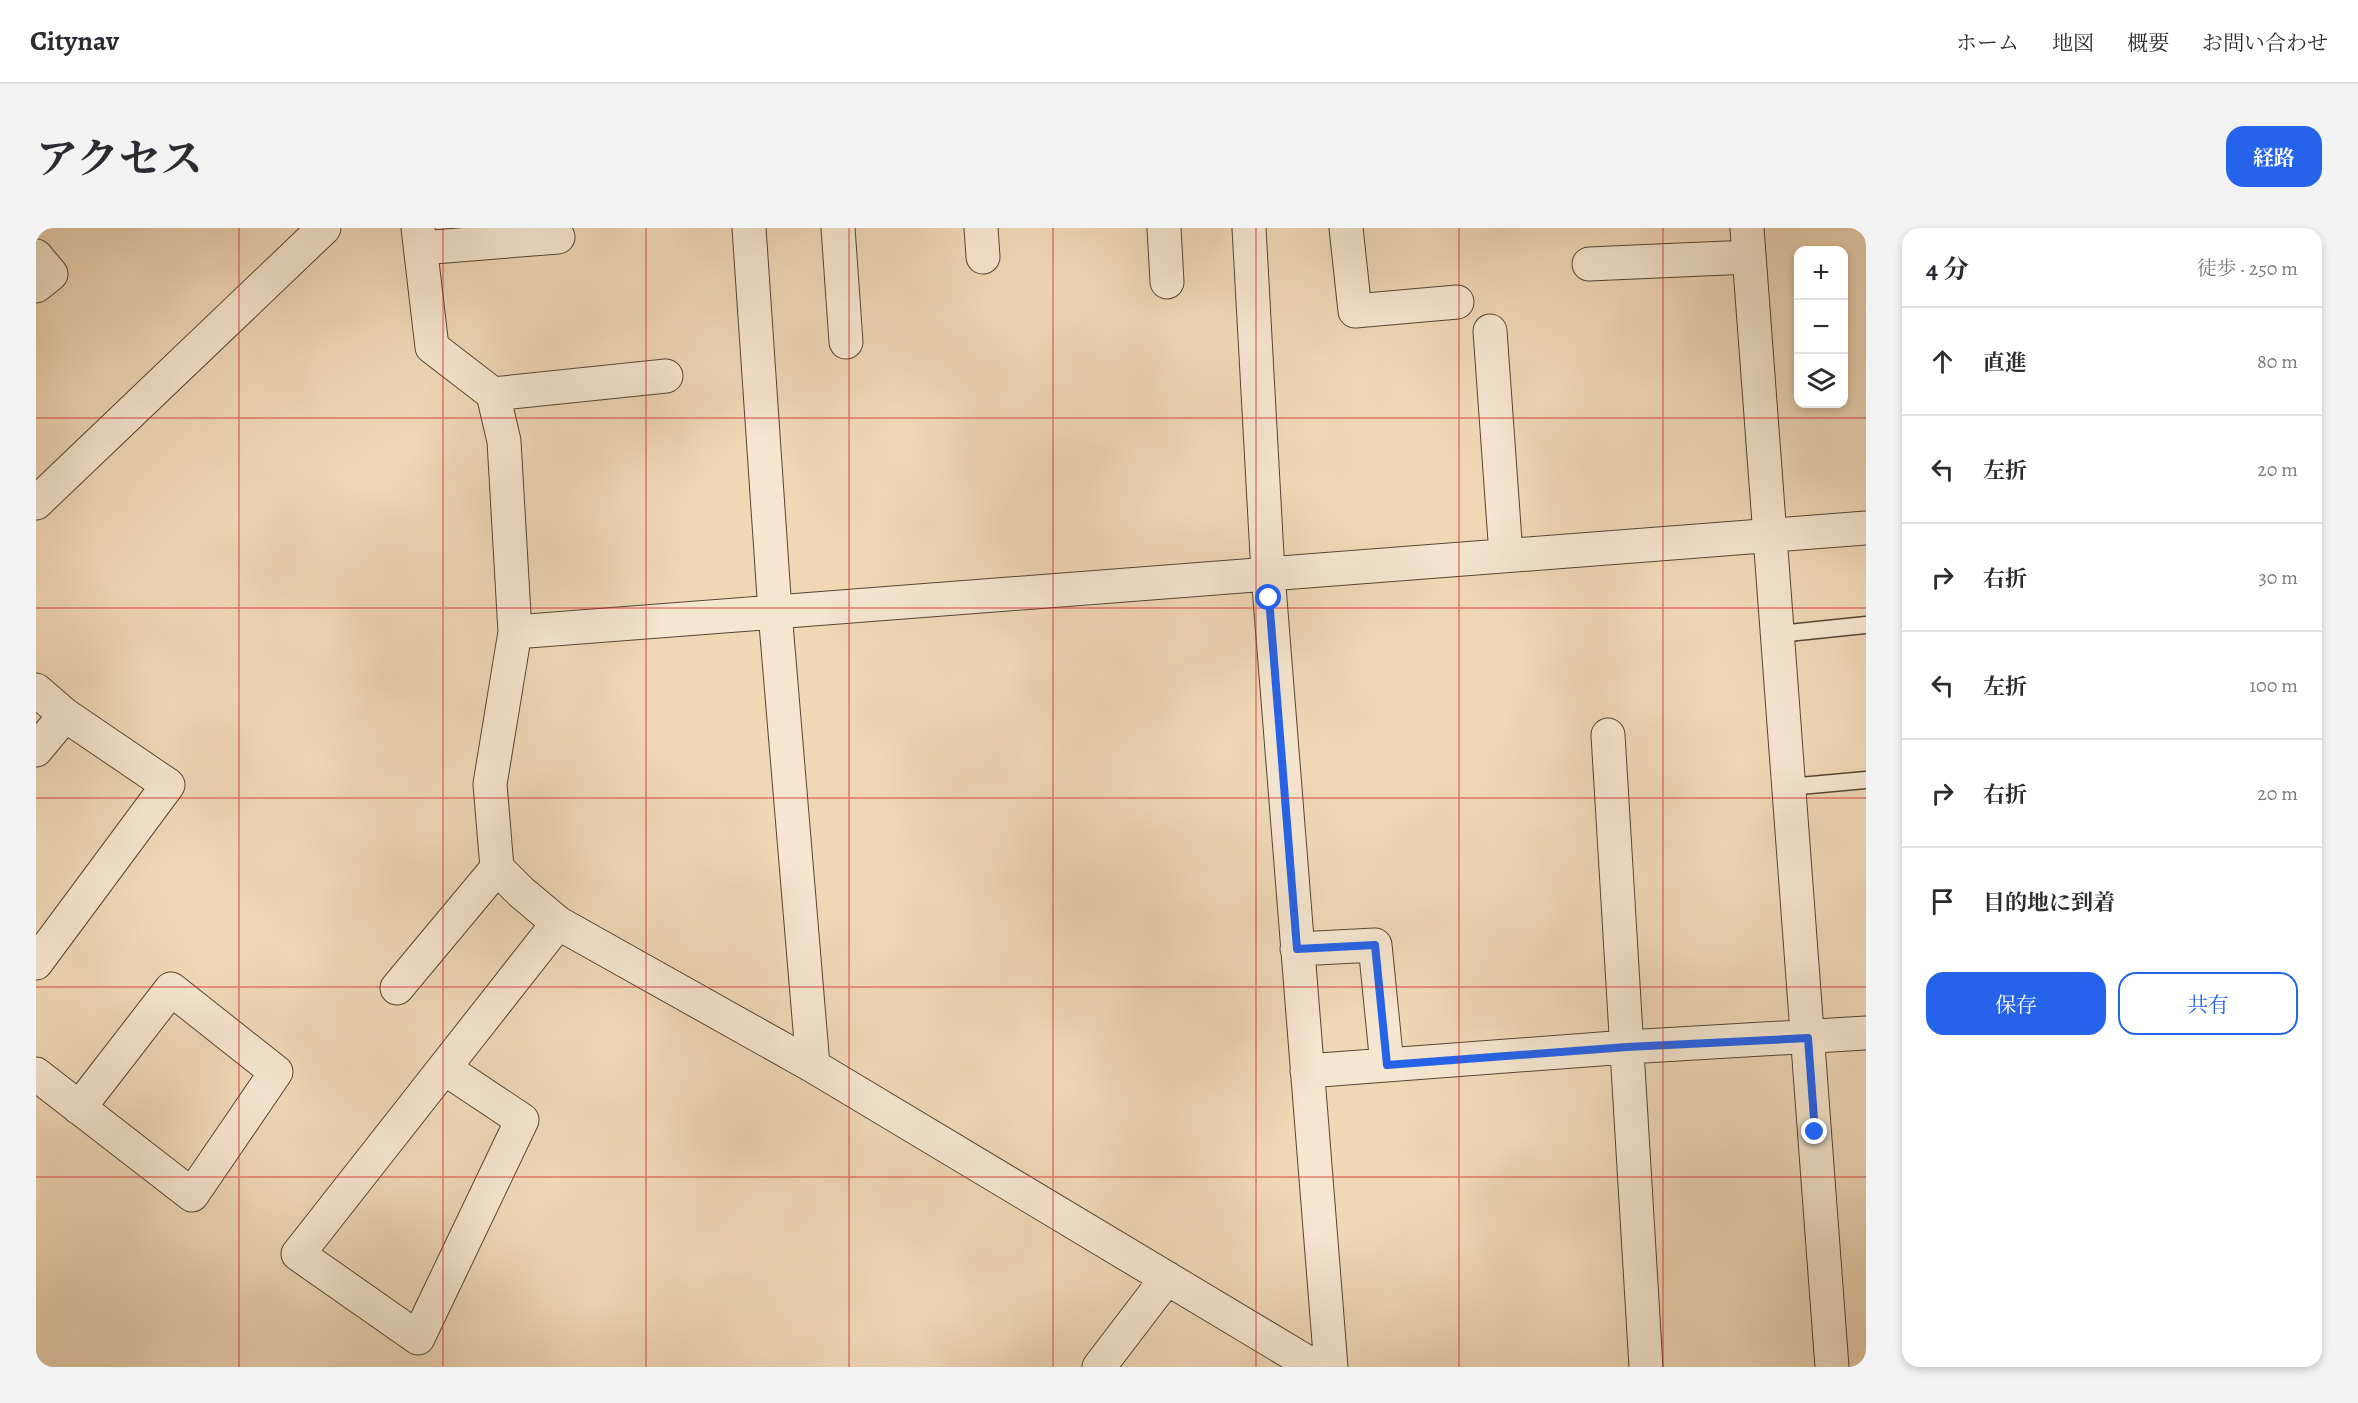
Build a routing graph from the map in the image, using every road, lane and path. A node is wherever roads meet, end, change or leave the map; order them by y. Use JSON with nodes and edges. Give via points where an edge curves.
{"nodes":[{"id":1,"x":324,"y":228,"type":"edge"},
{"id":2,"x":749,"y":228,"type":"edge"},
{"id":3,"x":838,"y":228,"type":"edge"},
{"id":4,"x":1164,"y":228,"type":"edge"},
{"id":5,"x":1249,"y":228,"type":"edge"},
{"id":6,"x":1346,"y":228,"type":"edge"},
{"id":7,"x":558,"y":237,"type":"dead end"},
{"id":8,"x":420,"y":238,"type":"edge"},
{"id":9,"x":1748,"y":242,"type":"edge"},
{"id":10,"x":36,"y":256,"type":"edge"},
{"id":11,"x":1589,"y":264,"type":"dead end"},
{"id":12,"x":1167,"y":282,"type":"dead end"},
{"id":13,"x":36,"y":286,"type":"edge"},
{"id":14,"x":1457,"y":302,"type":"dead end"},
{"id":15,"x":1490,"y":331,"type":"dead end"},
{"id":16,"x":846,"y":342,"type":"dead end"},
{"id":17,"x":666,"y":376,"type":"dead end"},
{"id":18,"x":493,"y":394,"type":"junction"},
{"id":19,"x":36,"y":503,"type":"edge"},
{"id":20,"x":1866,"y":528,"type":"edge"},
{"id":21,"x":1770,"y":535,"type":"junction"},
{"id":22,"x":1506,"y":555,"type":"junction"},
{"id":23,"x":1268,"y":574,"type":"junction"},
{"id":24,"x":775,"y":612,"type":"junction"},
{"id":25,"x":1866,"y":625,"type":"edge"},
{"id":26,"x":515,"y":632,"type":"junction"},
{"id":27,"x":1778,"y":634,"type":"junction"},
{"id":28,"x":36,"y":690,"type":"edge"},
{"id":29,"x":65,"y":715,"type":"junction"},
{"id":30,"x":1608,"y":735,"type":"dead end"},
{"id":31,"x":36,"y":750,"type":"edge"},
{"id":32,"x":1866,"y":780,"type":"edge"},
{"id":33,"x":1789,"y":787,"type":"junction"},
{"id":34,"x":497,"y":868,"type":"junction"},
{"id":35,"x":558,"y":923,"type":"junction"},
{"id":36,"x":1297,"y":949,"type":"junction"},
{"id":37,"x":36,"y":963,"type":"edge"},
{"id":38,"x":397,"y":988,"type":"dead end"},
{"id":39,"x":1866,"y":1034,"type":"edge"},
{"id":40,"x":1808,"y":1038,"type":"junction"},
{"id":41,"x":1627,"y":1047,"type":"junction"},
{"id":42,"x":1387,"y":1065,"type":"junction"},
{"id":43,"x":813,"y":1066,"type":"junction"},
{"id":44,"x":444,"y":1068,"type":"junction"},
{"id":45,"x":1307,"y":1071,"type":"junction"},
{"id":46,"x":36,"y":1074,"type":"edge"},
{"id":47,"x":79,"y":1108,"type":"junction"},
{"id":48,"x":1167,"y":1278,"type":"junction"},
{"id":49,"x":1099,"y":1367,"type":"edge"},
{"id":50,"x":1315,"y":1367,"type":"edge"},
{"id":51,"x":1331,"y":1367,"type":"edge"},
{"id":52,"x":1646,"y":1367,"type":"edge"},
{"id":53,"x":1832,"y":1367,"type":"edge"}],
"edges":[{"from":1,"to":19,"type":"street"},
{"from":2,"to":24,"type":"street"},
{"from":3,"to":16,"type":"street"},
{"from":4,"to":12,"type":"street"},
{"from":5,"to":23,"type":"street"},
{"from":6,"to":14,"type":"street","via":[[1355,310]]},
{"from":7,"to":8,"type":"street"},
{"from":8,"to":18,"type":"street","via":[[432,347]]},
{"from":9,"to":11,"type":"street"},
{"from":9,"to":21,"type":"street"},
{"from":10,"to":13,"type":"street","via":[[51,274]]},
{"from":15,"to":22,"type":"street"},
{"from":17,"to":18,"type":"street"},
{"from":18,"to":26,"type":"street","via":[[504,441]]},
{"from":20,"to":21,"type":"street"},
{"from":21,"to":22,"type":"street"},
{"from":21,"to":27,"type":"street"},
{"from":22,"to":23,"type":"street"},
{"from":23,"to":24,"type":"street"},
{"from":23,"to":36,"type":"street"},
{"from":24,"to":26,"type":"street"},
{"from":24,"to":43,"type":"street"},
{"from":25,"to":27,"type":"lane"},
{"from":26,"to":34,"type":"street","via":[[490,784]]},
{"from":27,"to":33,"type":"street"},
{"from":28,"to":29,"type":"street"},
{"from":29,"to":31,"type":"street"},
{"from":29,"to":37,"type":"street","via":[[168,785]]},
{"from":30,"to":41,"type":"street"},
{"from":32,"to":33,"type":"lane"},
{"from":33,"to":40,"type":"street"},
{"from":34,"to":35,"type":"street"},
{"from":34,"to":38,"type":"street"},
{"from":35,"to":43,"type":"street"},
{"from":35,"to":44,"type":"street"},
{"from":36,"to":42,"type":"street","via":[[1375,945]]},
{"from":36,"to":45,"type":"street"},
{"from":39,"to":40,"type":"street"},
{"from":40,"to":41,"type":"street"},
{"from":40,"to":53,"type":"street"},
{"from":41,"to":42,"type":"street"},
{"from":41,"to":52,"type":"street"},
{"from":42,"to":45,"type":"street"},
{"from":43,"to":48,"type":"street"},
{"from":44,"to":44,"type":"street","via":[[298,1254],[418,1338],[522,1120]]},
{"from":45,"to":51,"type":"street"},
{"from":46,"to":47,"type":"street"},
{"from":47,"to":47,"type":"street","via":[[192,1195],[276,1072],[171,989]]},
{"from":48,"to":49,"type":"street"},
{"from":48,"to":50,"type":"street"}]}
